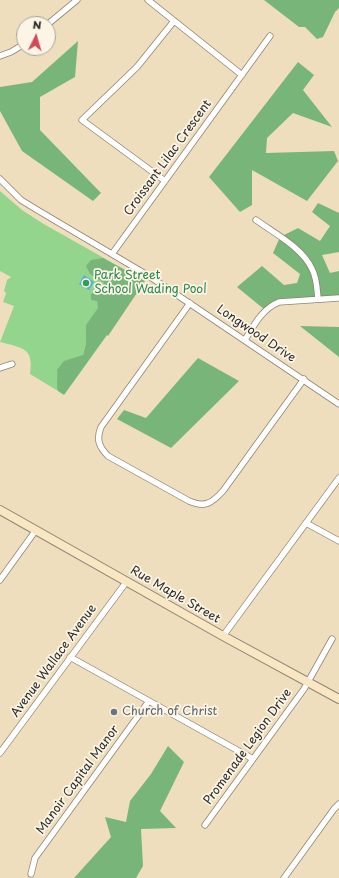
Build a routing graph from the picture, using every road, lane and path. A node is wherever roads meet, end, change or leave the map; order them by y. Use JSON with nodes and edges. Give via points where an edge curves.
{"nodes":[{"id":1,"x":77,"y":0,"type":"edge"},
{"id":2,"x":148,"y":0,"type":"edge"},
{"id":3,"x":56,"y":17,"type":"edge"},
{"id":4,"x":174,"y":21,"type":"junction"},
{"id":5,"x":270,"y":36,"type":"dead end"},
{"id":6,"x":16,"y":49,"type":"edge"},
{"id":7,"x":0,"y":56,"type":"edge"},
{"id":8,"x":242,"y":76,"type":"junction"},
{"id":9,"x":0,"y":179,"type":"edge"},
{"id":10,"x":165,"y":181,"type":"junction"},
{"id":11,"x":256,"y":220,"type":"dead end"},
{"id":12,"x":112,"y":254,"type":"junction"},
{"id":13,"x":339,"y":298,"type":"edge"},
{"id":14,"x":318,"y":300,"type":"junction"},
{"id":15,"x":190,"y":303,"type":"junction"},
{"id":16,"x":245,"y":340,"type":"junction"},
{"id":17,"x":12,"y":364,"type":"dead end"},
{"id":18,"x":0,"y":368,"type":"edge"},
{"id":19,"x":304,"y":380,"type":"junction"},
{"id":20,"x":339,"y":404,"type":"edge"},
{"id":21,"x":339,"y":478,"type":"edge"},
{"id":22,"x":0,"y":510,"type":"edge"},
{"id":23,"x":306,"y":523,"type":"junction"},
{"id":24,"x":36,"y":530,"type":"junction"},
{"id":25,"x":339,"y":542,"type":"edge"},
{"id":26,"x":0,"y":580,"type":"edge"},
{"id":27,"x":126,"y":581,"type":"junction"},
{"id":28,"x":223,"y":636,"type":"junction"},
{"id":29,"x":332,"y":639,"type":"dead end"},
{"id":30,"x":70,"y":657,"type":"junction"},
{"id":31,"x":308,"y":681,"type":"junction"},
{"id":32,"x":339,"y":699,"type":"edge"},
{"id":33,"x":149,"y":701,"type":"junction"},
{"id":34,"x":0,"y":753,"type":"edge"},
{"id":35,"x":253,"y":759,"type":"junction"},
{"id":36,"x":339,"y":804,"type":"edge"},
{"id":37,"x":205,"y":825,"type":"dead end"},
{"id":38,"x":31,"y":874,"type":"dead end"},
{"id":39,"x":284,"y":878,"type":"edge"}],
"edges":[{"from":1,"to":3,"type":"street"},
{"from":2,"to":4,"type":"street"},
{"from":4,"to":8,"type":"street"},
{"from":4,"to":10,"type":"street","via":[[137,67],[82,120]]},
{"from":5,"to":8,"type":"street","name":"Croissant Lilac Crescent"},
{"from":6,"to":7,"type":"street"},
{"from":8,"to":10,"type":"street","name":"Croissant Lilac Crescent"},
{"from":9,"to":12,"type":"street","name":"Longwood Drive","via":[[21,200]]},
{"from":10,"to":12,"type":"street","name":"Croissant Lilac Crescent"},
{"from":11,"to":14,"type":"street","via":[[307,259],[316,278]]},
{"from":12,"to":15,"type":"street","name":"Longwood Drive"},
{"from":13,"to":14,"type":"street"},
{"from":14,"to":16,"type":"street","via":[[279,302],[272,305],[260,316]]},
{"from":15,"to":16,"type":"street","name":"Longwood Drive"},
{"from":15,"to":19,"type":"street","via":[[98,432],[99,444],[108,456],[197,505],[206,504],[215,500],[223,491]]},
{"from":16,"to":19,"type":"street","name":"Longwood Drive"},
{"from":17,"to":18,"type":"street"},
{"from":19,"to":20,"type":"street","name":"Longwood Drive"},
{"from":21,"to":23,"type":"street"},
{"from":22,"to":24,"type":"street","name":"Rue Maple Street"},
{"from":23,"to":25,"type":"street"},
{"from":23,"to":28,"type":"street"},
{"from":24,"to":26,"type":"street"},
{"from":24,"to":27,"type":"street","name":"Rue Maple Street"},
{"from":27,"to":28,"type":"street","name":"Rue Maple Street"},
{"from":27,"to":30,"type":"street","name":"Avenue Wallace Avenue"},
{"from":28,"to":31,"type":"street","name":"Rue Maple Street"},
{"from":29,"to":31,"type":"street","name":"Promenade Legion Drive"},
{"from":30,"to":33,"type":"street"},
{"from":30,"to":34,"type":"street","name":"Avenue Wallace Avenue"},
{"from":31,"to":32,"type":"street","name":"Rue Maple Street"},
{"from":31,"to":35,"type":"street","name":"Promenade Legion Drive"},
{"from":33,"to":35,"type":"street"},
{"from":33,"to":38,"type":"street","name":"Manoir Capital Manor","via":[[35,858]]},
{"from":35,"to":37,"type":"street","name":"Promenade Legion Drive"},
{"from":36,"to":39,"type":"street"}]}
